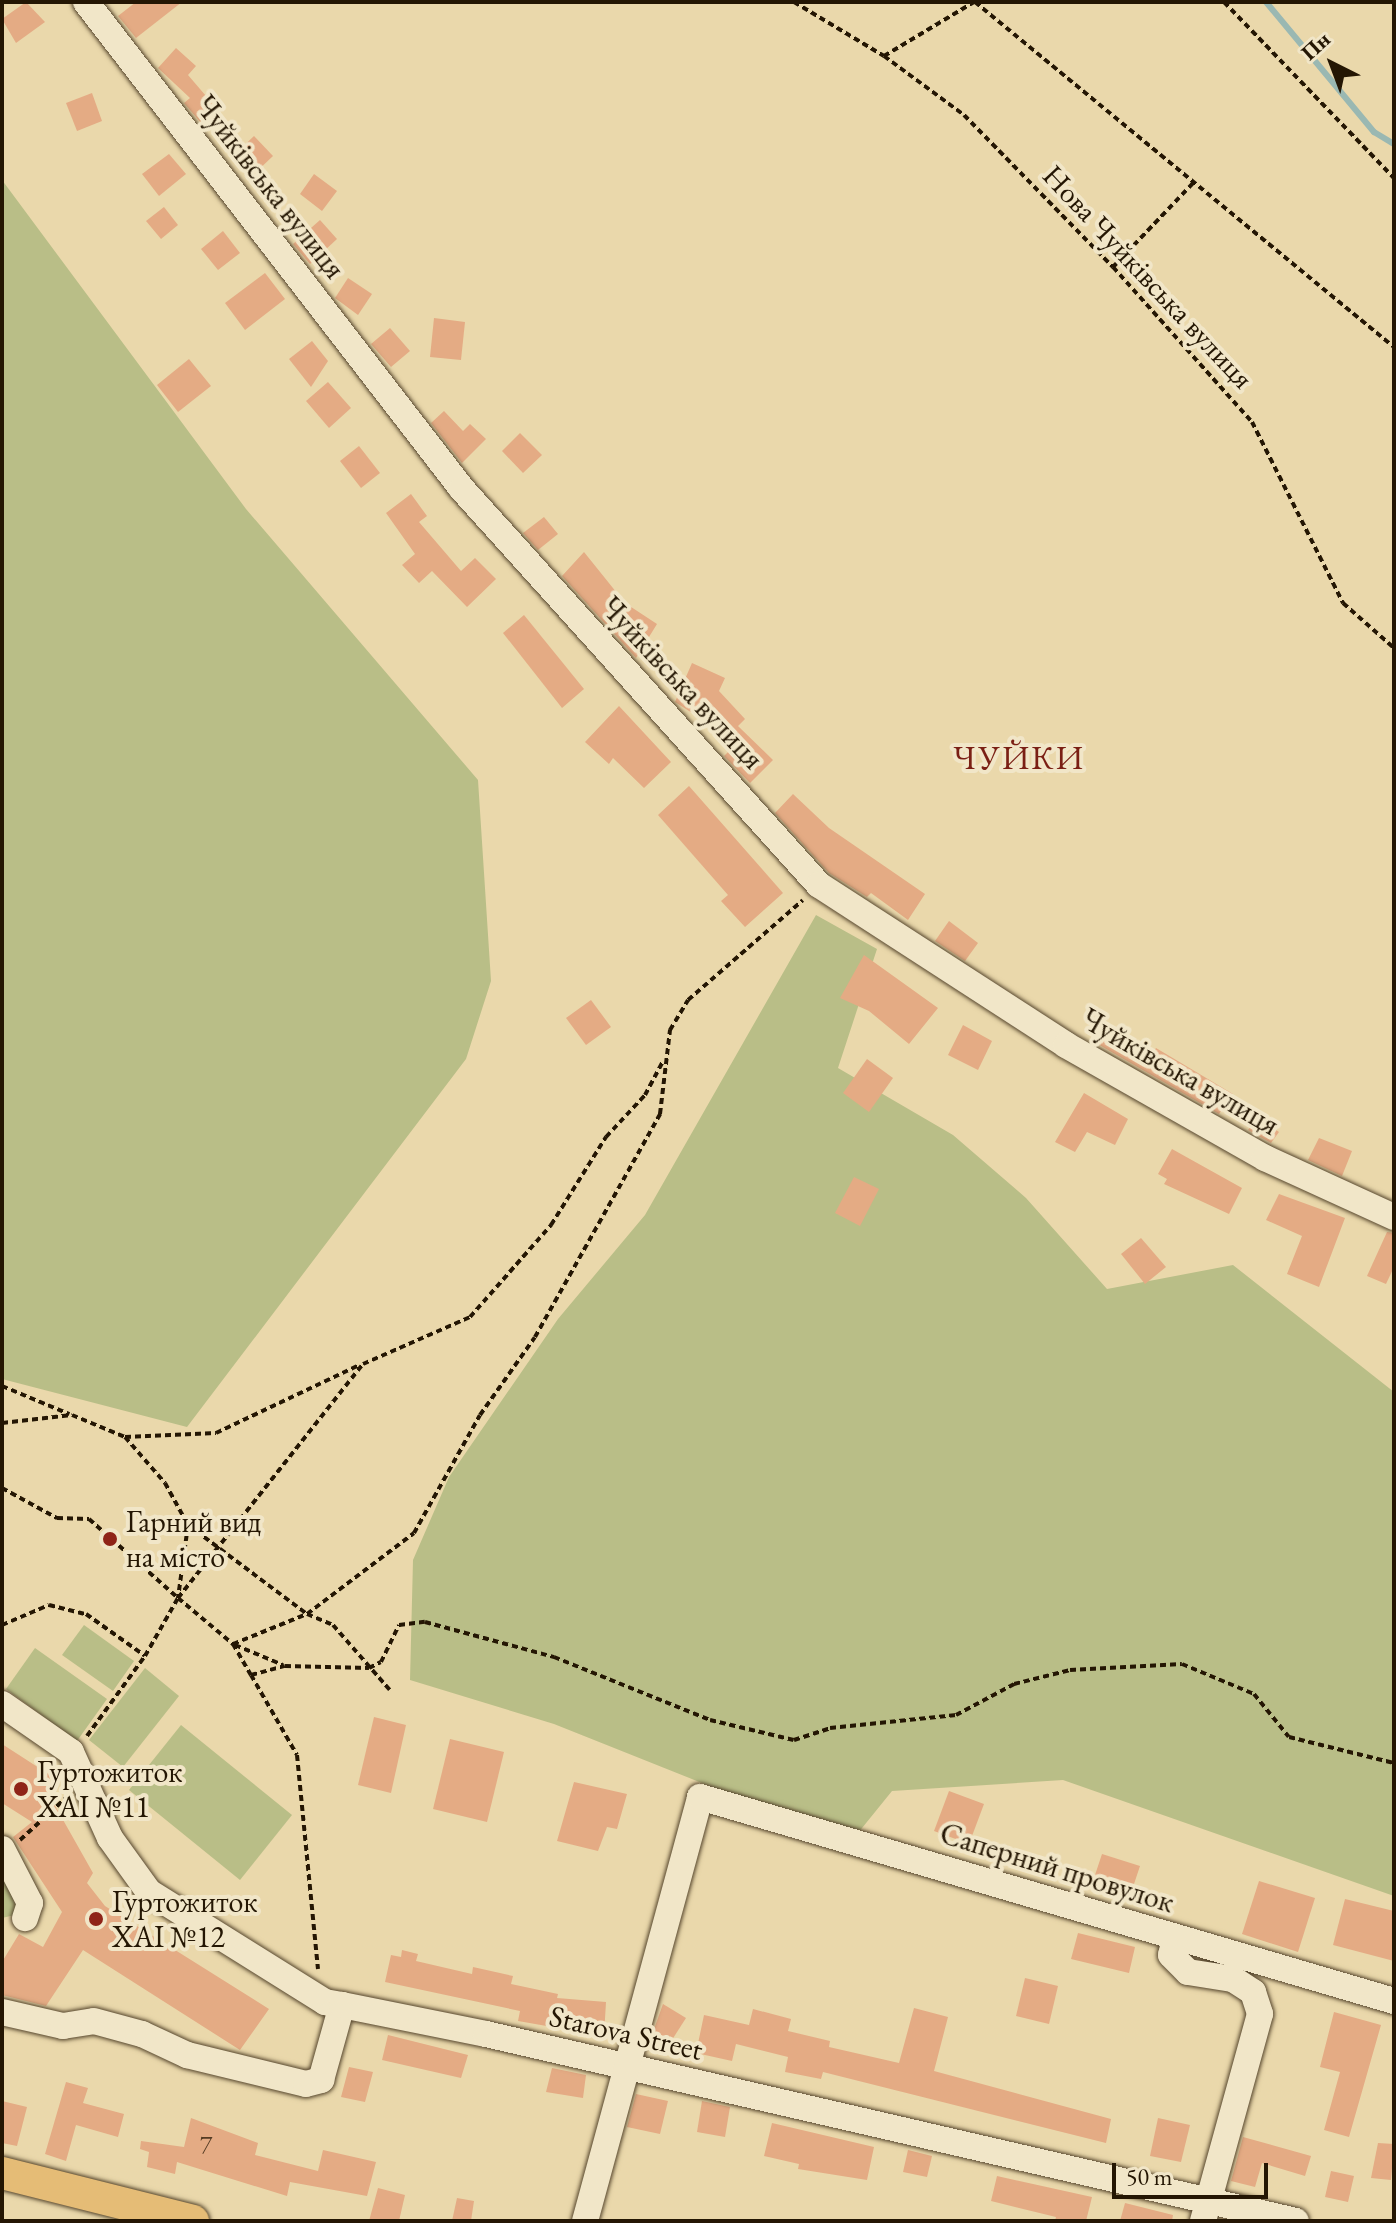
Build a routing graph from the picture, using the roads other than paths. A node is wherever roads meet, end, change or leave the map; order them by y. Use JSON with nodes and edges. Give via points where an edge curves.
{"nodes":[{"id":1,"x":86,"y":2,"type":"edge"},
{"id":2,"x":1394,"y":1217,"type":"edge"},
{"id":3,"x":2,"y":1704,"type":"edge"},
{"id":4,"x":4,"y":1850,"type":"edge"},
{"id":5,"x":25,"y":1918,"type":"dead end"},
{"id":6,"x":1175,"y":1939,"type":"junction"},
{"id":7,"x":1394,"y":2001,"type":"edge"},
{"id":8,"x":337,"y":2004,"type":"junction"},
{"id":9,"x":2,"y":2012,"type":"edge"},
{"id":10,"x":625,"y":2066,"type":"junction"},
{"id":11,"x":2,"y":2173,"type":"edge"},
{"id":12,"x":1206,"y":2211,"type":"edge"},
{"id":13,"x":121,"y":2212,"type":"edge"},
{"id":14,"x":193,"y":2221,"type":"edge"},
{"id":15,"x":585,"y":2221,"type":"edge"},
{"id":16,"x":1296,"y":2221,"type":"edge"}],
"edges":[{"from":1,"to":2,"type":"street","name":"Чуйківська вулиця","via":[[462,489],[819,885],[1066,1045],[1265,1158]]},
{"from":3,"to":8,"type":"street","name":"Starova Street","via":[[71,1752],[110,1838],[149,1892]]},
{"from":4,"to":5,"type":"street","via":[[30,1903]]},
{"from":6,"to":7,"type":"street","name":"Саперний провулок"},
{"from":6,"to":10,"type":"street","name":"Саперний провулок","via":[[837,1833],[700,1797]]},
{"from":6,"to":12,"type":"street","via":[[1171,1955],[1188,1972],[1233,1979],[1253,1992],[1260,2014]]},
{"from":8,"to":9,"type":"street","via":[[321,2080],[306,2084],[187,2055],[142,2034],[94,2021],[63,2026]]},
{"from":8,"to":10,"type":"street","name":"Starova Street"},
{"from":10,"to":12,"type":"street","name":"Starova Street"},
{"from":10,"to":15,"type":"street"},
{"from":11,"to":13,"type":"main road"},
{"from":12,"to":16,"type":"street","name":"Starova Street"},
{"from":13,"to":14,"type":"main road"}]}
